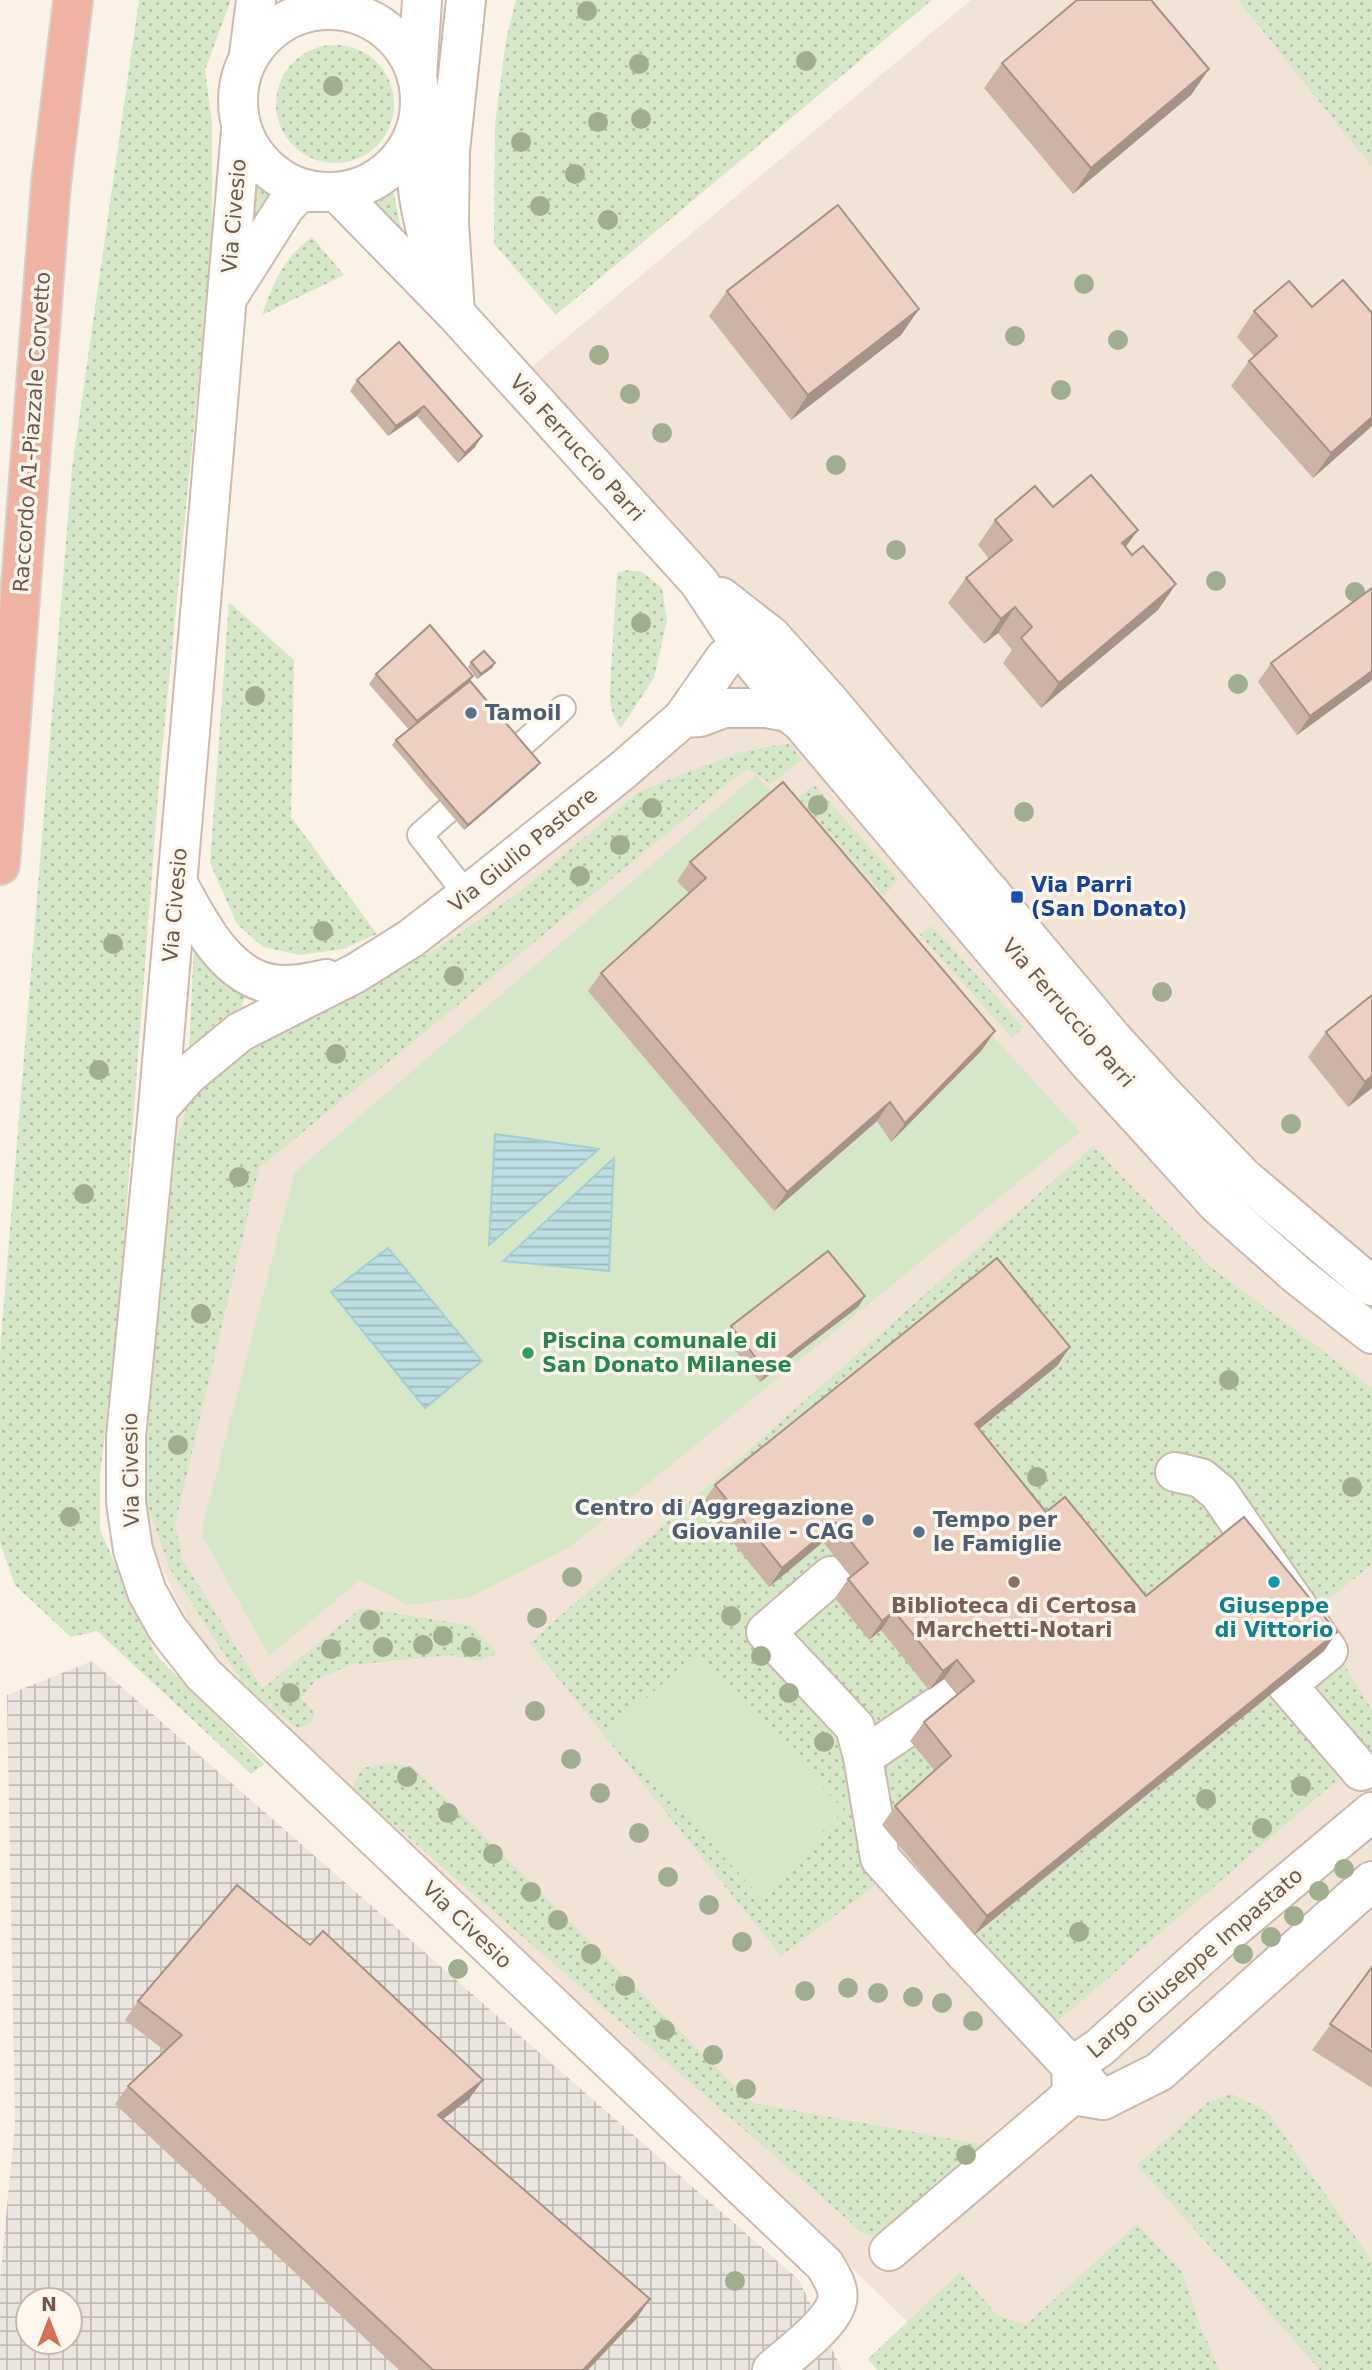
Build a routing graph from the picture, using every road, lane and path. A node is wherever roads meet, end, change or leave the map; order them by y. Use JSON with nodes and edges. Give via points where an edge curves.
{"nodes":[{"id":1,"x":73,"y":0,"type":"edge"},
{"id":2,"x":256,"y":0,"type":"edge"},
{"id":3,"x":422,"y":0,"type":"edge"},
{"id":4,"x":466,"y":0,"type":"edge"},
{"id":5,"x":333,"y":3,"type":"edge"},
{"id":6,"x":249,"y":55,"type":"junction"},
{"id":7,"x":417,"y":77,"type":"junction"},
{"id":8,"x":241,"y":131,"type":"junction"},
{"id":9,"x":414,"y":135,"type":"junction"},
{"id":10,"x":337,"y":192,"type":"junction"},
{"id":11,"x":226,"y":300,"type":"junction"},
{"id":12,"x":455,"y":313,"type":"junction"},
{"id":13,"x":761,"y":655,"type":"junction"},
{"id":14,"x":563,"y":708,"type":"dead end"},
{"id":15,"x":724,"y":708,"type":"junction"},
{"id":16,"x":682,"y":718,"type":"junction"},
{"id":17,"x":801,"y":722,"type":"junction"},
{"id":18,"x":0,"y":865,"type":"edge"},
{"id":19,"x":177,"y":882,"type":"junction"},
{"id":20,"x":467,"y":895,"type":"junction"},
{"id":21,"x":977,"y":904,"type":"junction"},
{"id":22,"x":356,"y":973,"type":"junction"},
{"id":23,"x":1164,"y":1095,"type":"junction"},
{"id":24,"x":158,"y":1109,"type":"junction"},
{"id":25,"x":1152,"y":1132,"type":"junction"},
{"id":26,"x":1372,"y":1286,"type":"edge"},
{"id":27,"x":1372,"y":1334,"type":"edge"},
{"id":28,"x":1175,"y":1472,"type":"dead end"},
{"id":29,"x":831,"y":1576,"type":"dead end"},
{"id":30,"x":956,"y":1694,"type":"edge"},
{"id":31,"x":863,"y":1757,"type":"junction"},
{"id":32,"x":1361,"y":1771,"type":"dead end"},
{"id":33,"x":1372,"y":1812,"type":"edge"},
{"id":34,"x":1372,"y":1881,"type":"edge"},
{"id":35,"x":1218,"y":1941,"type":"junction"},
{"id":36,"x":1261,"y":1983,"type":"junction"},
{"id":37,"x":1082,"y":2087,"type":"junction"},
{"id":38,"x":889,"y":2251,"type":"dead end"},
{"id":39,"x":772,"y":2370,"type":"edge"}],
"edges":[{"from":1,"to":18,"type":"highway","name":"Raccordo A1-Piazzale Corvetto","via":[[51,184]]},
{"from":2,"to":6,"type":"street"},
{"from":3,"to":7,"type":"street","name":"Via Ferruccio Parri"},
{"from":4,"to":12,"type":"street","via":[[450,151]]},
{"from":5,"to":6,"type":"street","name":"Via Ferruccio Parri","via":[[285,20]]},
{"from":5,"to":7,"type":"street","name":"Via Ferruccio Parri","via":[[380,25],[398,41]]},
{"from":6,"to":8,"type":"street","name":"Via Ferruccio Parri","via":[[237,95]]},
{"from":7,"to":9,"type":"street","name":"Via Ferruccio Parri","via":[[420,115]]},
{"from":8,"to":10,"type":"street","name":"Via Ferruccio Parri","via":[[260,163],[273,174],[315,192]]},
{"from":8,"to":11,"type":"street","name":"Via Civesio"},
{"from":9,"to":10,"type":"street","name":"Via Ferruccio Parri","via":[[404,154],[384,174]]},
{"from":9,"to":12,"type":"street","name":"Via Ferruccio Parri","via":[[424,230]]},
{"from":10,"to":11,"type":"street","name":"Via Civesio","via":[[299,192],[266,234]]},
{"from":10,"to":12,"type":"street","name":"Via Ferruccio Parri"},
{"from":11,"to":19,"type":"street","name":"Via Civesio"},
{"from":12,"to":13,"type":"street","name":"Via Ferruccio Parri"},
{"from":13,"to":15,"type":"street","name":"Via Giulio Pastore","via":[[742,695]]},
{"from":13,"to":16,"type":"street","name":"Via Giulio Pastore","via":[[735,653],[725,658]]},
{"from":13,"to":17,"type":"street","name":"Via Ferruccio Parri"},
{"from":13,"to":21,"type":"street","name":"Via Ferruccio Parri","via":[[792,683],[927,844],[970,885]]},
{"from":14,"to":20,"type":"lane","via":[[420,835]]},
{"from":15,"to":16,"type":"street","name":"Via Giulio Pastore"},
{"from":15,"to":17,"type":"street","name":"Via Giulio Pastore","via":[[766,708],[788,712]]},
{"from":16,"to":20,"type":"street","name":"Via Giulio Pastore"},
{"from":17,"to":21,"type":"street","name":"Via Ferruccio Parri"},
{"from":19,"to":22,"type":"street","name":"Via Giulio Pastore","via":[[204,930],[246,973],[270,984],[298,985]]},
{"from":19,"to":24,"type":"street","name":"Via Civesio"},
{"from":20,"to":22,"type":"street","name":"Via Giulio Pastore"},
{"from":21,"to":23,"type":"street","name":"Via Ferruccio Parri"},
{"from":21,"to":25,"type":"street","name":"Via Ferruccio Parri"},
{"from":22,"to":24,"type":"street","name":"Via Giulio Pastore","via":[[240,1032],[188,1075]]},
{"from":23,"to":25,"type":"street"},
{"from":23,"to":26,"type":"street","name":"Via Ferruccio Parri","via":[[1242,1177]]},
{"from":24,"to":39,"type":"street","name":"Via Civesio","via":[[127,1437],[133,1550],[147,1592],[167,1628],[203,1674],[825,2265],[835,2281],[837,2301],[827,2319]]},
{"from":25,"to":27,"type":"street","name":"Via Ferruccio Parri","via":[[1217,1204],[1297,1276]]},
{"from":28,"to":32,"type":"street","via":[[1201,1478],[1219,1493],[1328,1651],[1287,1685]]},
{"from":29,"to":31,"type":"street","via":[[766,1632],[855,1727]]},
{"from":30,"to":31,"type":"street"},
{"from":31,"to":37,"type":"street","via":[[880,1858]]},
{"from":33,"to":35,"type":"street","name":"Largo Giuseppe Impastato"},
{"from":34,"to":36,"type":"street"},
{"from":35,"to":36,"type":"street"},
{"from":35,"to":37,"type":"street","name":"Largo Giuseppe Impastato","via":[[1099,2048]]},
{"from":36,"to":37,"type":"street","via":[[1159,2072]]},
{"from":37,"to":38,"type":"street"}]}
